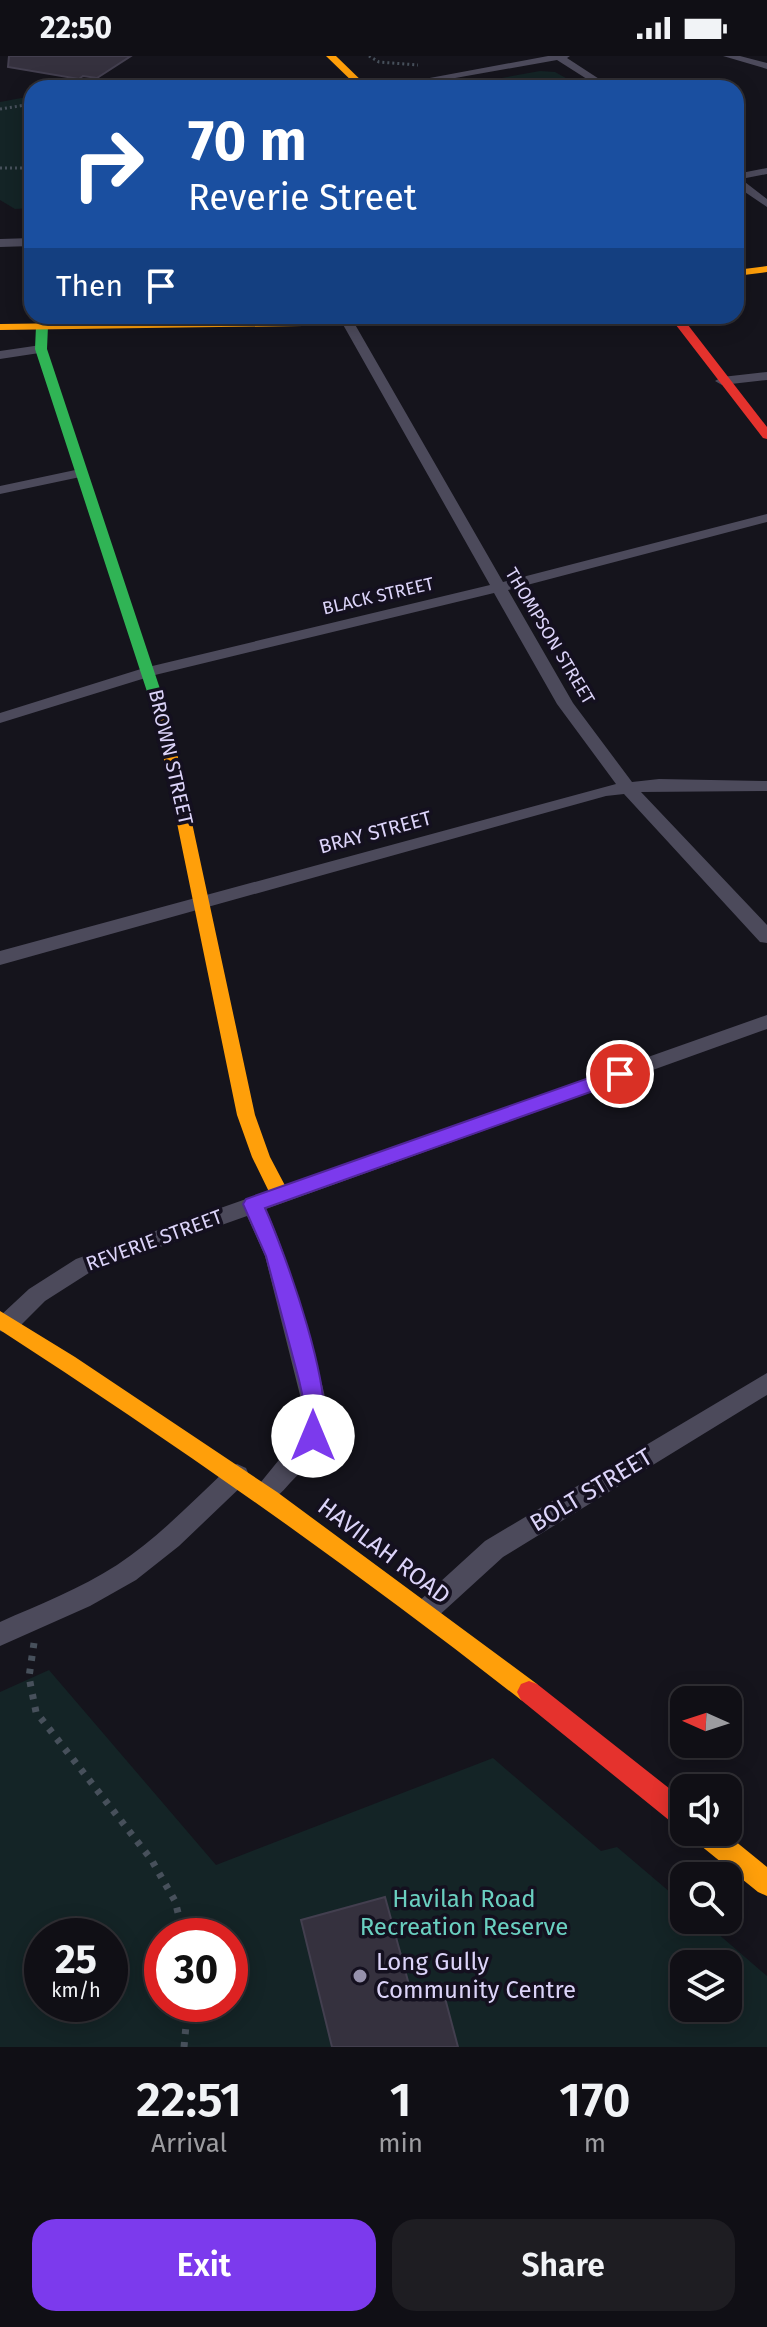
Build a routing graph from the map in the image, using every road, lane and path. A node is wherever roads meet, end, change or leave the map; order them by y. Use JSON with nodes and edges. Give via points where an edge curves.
{"nodes":[{"id":1,"x":320,"y":56,"type":"edge"},
{"id":2,"x":331,"y":56,"type":"edge"},
{"id":3,"x":369,"y":56,"type":"edge"},
{"id":4,"x":565,"y":56,"type":"edge"},
{"id":5,"x":728,"y":56,"type":"edge"},
{"id":6,"x":558,"y":57,"type":"edge"},
{"id":7,"x":428,"y":65,"type":"dead end"},
{"id":8,"x":767,"y":66,"type":"edge"},
{"id":9,"x":345,"y":80,"type":"edge"},
{"id":10,"x":356,"y":80,"type":"edge"},
{"id":11,"x":427,"y":80,"type":"edge"},
{"id":12,"x":595,"y":80,"type":"edge"},
{"id":13,"x":24,"y":105,"type":"edge"},
{"id":14,"x":0,"y":109,"type":"edge"},
{"id":15,"x":0,"y":168,"type":"edge"},
{"id":16,"x":24,"y":168,"type":"edge"},
{"id":17,"x":767,"y":171,"type":"edge"},
{"id":18,"x":744,"y":177,"type":"edge"},
{"id":19,"x":744,"y":185,"type":"edge"},
{"id":20,"x":767,"y":204,"type":"edge"},
{"id":21,"x":24,"y":242,"type":"edge"},
{"id":22,"x":0,"y":243,"type":"edge"},
{"id":23,"x":767,"y":269,"type":"edge"},
{"id":24,"x":744,"y":271,"type":"edge"},
{"id":25,"x":101,"y":324,"type":"edge"},
{"id":26,"x":349,"y":324,"type":"edge"},
{"id":27,"x":680,"y":324,"type":"edge"},
{"id":28,"x":42,"y":326,"type":"junction"},
{"id":29,"x":0,"y":327,"type":"edge"},
{"id":30,"x":41,"y":349,"type":"junction"},
{"id":31,"x":0,"y":355,"type":"edge"},
{"id":32,"x":767,"y":376,"type":"edge"},
{"id":33,"x":722,"y":381,"type":"junction"},
{"id":34,"x":767,"y":435,"type":"edge"},
{"id":35,"x":80,"y":473,"type":"junction"},
{"id":36,"x":0,"y":490,"type":"edge"},
{"id":37,"x":767,"y":518,"type":"edge"},
{"id":38,"x":498,"y":588,"type":"junction"},
{"id":39,"x":150,"y":671,"type":"junction"},
{"id":40,"x":0,"y":718,"type":"edge"},
{"id":41,"x":626,"y":786,"type":"junction"},
{"id":42,"x":767,"y":786,"type":"edge"},
{"id":43,"x":203,"y":902,"type":"junction"},
{"id":44,"x":767,"y":937,"type":"edge"},
{"id":45,"x":0,"y":958,"type":"edge"},
{"id":46,"x":767,"y":1022,"type":"edge"},
{"id":47,"x":280,"y":1195,"type":"junction"},
{"id":48,"x":253,"y":1204,"type":"junction"},
{"id":49,"x":4,"y":1321,"type":"edge"},
{"id":50,"x":767,"y":1383,"type":"edge"},
{"id":51,"x":237,"y":1475,"type":"junction"},
{"id":52,"x":264,"y":1493,"type":"junction"},
{"id":53,"x":426,"y":1611,"type":"junction"},
{"id":54,"x":44,"y":1615,"type":"junction"},
{"id":55,"x":0,"y":1634,"type":"edge"},
{"id":56,"x":670,"y":1805,"type":"edge"},
{"id":57,"x":721,"y":1846,"type":"edge"},
{"id":58,"x":767,"y":1883,"type":"edge"},
{"id":59,"x":179,"y":1918,"type":"edge"},
{"id":60,"x":186,"y":2022,"type":"edge"},
{"id":61,"x":184,"y":2047,"type":"edge"}],
"edges":[{"from":1,"to":9,"type":"street"},
{"from":2,"to":10,"type":"street"},
{"from":3,"to":7,"type":"path","via":[[379,62]]},
{"from":4,"to":6,"type":"street"},
{"from":5,"to":8,"type":"street"},
{"from":6,"to":11,"type":"street"},
{"from":6,"to":12,"type":"street"},
{"from":13,"to":14,"type":"path"},
{"from":15,"to":16,"type":"path"},
{"from":17,"to":18,"type":"street"},
{"from":19,"to":20,"type":"street"},
{"from":21,"to":22,"type":"street"},
{"from":23,"to":24,"type":"street"},
{"from":25,"to":28,"type":"street"},
{"from":26,"to":38,"type":"street","name":"THOMPSON STREET"},
{"from":27,"to":33,"type":"street"},
{"from":28,"to":29,"type":"street"},
{"from":28,"to":30,"type":"street","name":"BROWN STREET"},
{"from":30,"to":31,"type":"street"},
{"from":30,"to":35,"type":"street","name":"BROWN STREET"},
{"from":32,"to":33,"type":"street"},
{"from":33,"to":34,"type":"street"},
{"from":35,"to":36,"type":"street"},
{"from":35,"to":39,"type":"street","name":"BROWN STREET"},
{"from":37,"to":38,"type":"street","name":"BLACK STREET"},
{"from":38,"to":39,"type":"street","name":"BLACK STREET"},
{"from":38,"to":41,"type":"street","name":"THOMPSON STREET","via":[[565,704]]},
{"from":39,"to":40,"type":"street","name":"BLACK STREET"},
{"from":39,"to":43,"type":"street","name":"BROWN STREET"},
{"from":41,"to":42,"type":"street","name":"BRAY STREET"},
{"from":41,"to":43,"type":"street","name":"BRAY STREET"},
{"from":41,"to":44,"type":"street","name":"THOMPSON STREET"},
{"from":43,"to":45,"type":"street","name":"BRAY STREET"},
{"from":43,"to":47,"type":"street","name":"BROWN STREET","via":[[246,1115]]},
{"from":46,"to":47,"type":"street","name":"REVERIE STREET"},
{"from":47,"to":48,"type":"street","name":"REVERIE STREET"},
{"from":48,"to":49,"type":"street","name":"REVERIE STREET","via":[[84,1265]]},
{"from":48,"to":52,"type":"street","via":[[276,1256],[315,1407],[306,1449]]},
{"from":49,"to":51,"type":"street","name":"HAVILAH ROAD"},
{"from":50,"to":53,"type":"street","name":"BOLT STREET","via":[[494,1549]]},
{"from":51,"to":52,"type":"street","name":"HAVILAH ROAD"},
{"from":51,"to":54,"type":"street","via":[[128,1571]]},
{"from":52,"to":53,"type":"street","name":"HAVILAH ROAD"},
{"from":53,"to":56,"type":"street","name":"HAVILAH ROAD"},
{"from":54,"to":55,"type":"street"},
{"from":54,"to":59,"type":"path","via":[[28,1659],[36,1712],[164,1879]]},
{"from":57,"to":58,"type":"street"},
{"from":60,"to":61,"type":"path"}]}
